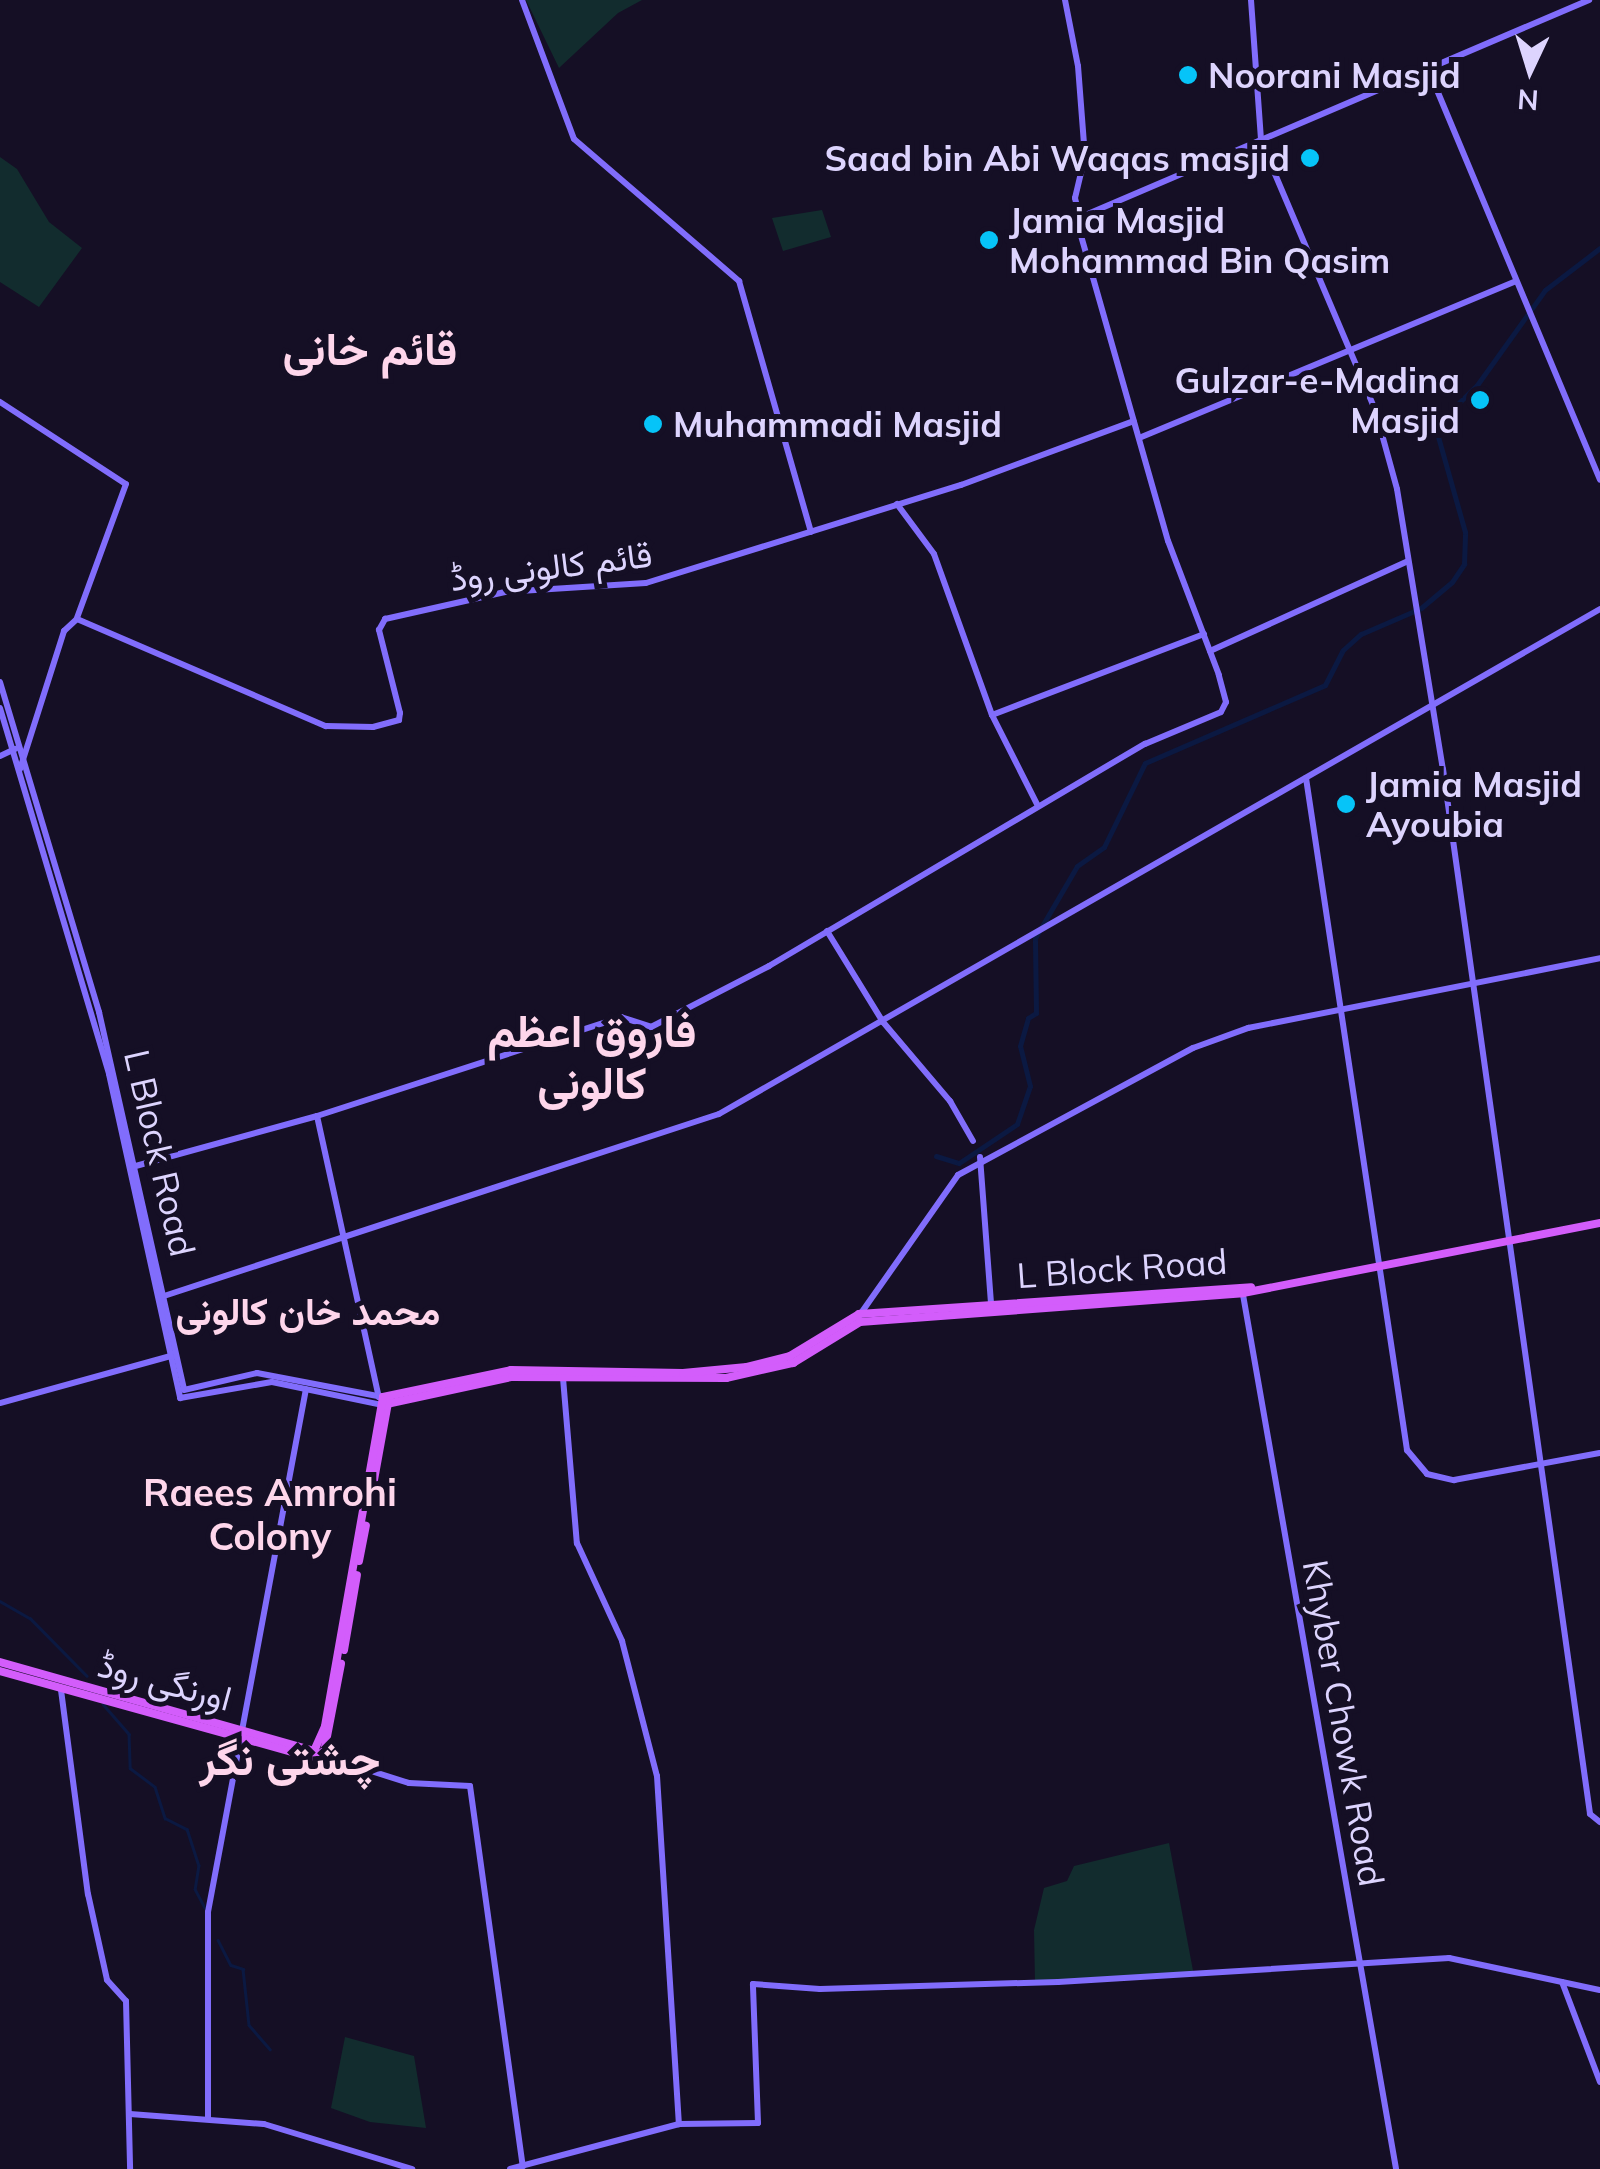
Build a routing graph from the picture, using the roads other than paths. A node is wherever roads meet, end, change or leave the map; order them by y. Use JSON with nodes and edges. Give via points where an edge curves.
{"nodes":[{"id":1,"x":522,"y":0,"type":"edge"},
{"id":2,"x":1065,"y":0,"type":"edge"},
{"id":3,"x":1251,"y":0,"type":"edge"},
{"id":4,"x":1589,"y":0,"type":"edge"},
{"id":5,"x":1572,"y":3,"type":"edge"},
{"id":6,"x":1429,"y":71,"type":"junction"},
{"id":7,"x":1261,"y":141,"type":"junction"},
{"id":8,"x":1079,"y":215,"type":"junction"},
{"id":9,"x":1516,"y":280,"type":"junction"},
{"id":10,"x":1348,"y":351,"type":"junction"},
{"id":11,"x":0,"y":402,"type":"edge"},
{"id":12,"x":1134,"y":421,"type":"junction"},
{"id":13,"x":1139,"y":438,"type":"junction"},
{"id":14,"x":1600,"y":480,"type":"edge"},
{"id":15,"x":898,"y":504,"type":"junction"},
{"id":16,"x":810,"y":532,"type":"junction"},
{"id":17,"x":1408,"y":561,"type":"junction"},
{"id":18,"x":1600,"y":609,"type":"edge"},
{"id":19,"x":77,"y":619,"type":"junction"},
{"id":20,"x":1204,"y":634,"type":"junction"},
{"id":21,"x":1210,"y":651,"type":"junction"},
{"id":22,"x":0,"y":682,"type":"edge"},
{"id":23,"x":1432,"y":704,"type":"junction"},
{"id":24,"x":0,"y":708,"type":"edge"},
{"id":25,"x":992,"y":716,"type":"junction"},
{"id":26,"x":18,"y":748,"type":"junction"},
{"id":27,"x":0,"y":756,"type":"edge"},
{"id":28,"x":23,"y":766,"type":"junction"},
{"id":29,"x":1306,"y":778,"type":"junction"},
{"id":30,"x":1038,"y":806,"type":"junction"},
{"id":31,"x":827,"y":931,"type":"junction"},
{"id":32,"x":1600,"y":958,"type":"edge"},
{"id":33,"x":1472,"y":981,"type":"junction"},
{"id":34,"x":1341,"y":1009,"type":"junction"},
{"id":35,"x":883,"y":1022,"type":"junction"},
{"id":36,"x":317,"y":1116,"type":"junction"},
{"id":37,"x":973,"y":1141,"type":"dead end"},
{"id":38,"x":980,"y":1157,"type":"junction"},
{"id":39,"x":134,"y":1167,"type":"junction"},
{"id":40,"x":1600,"y":1224,"type":"edge"},
{"id":41,"x":346,"y":1241,"type":"junction"},
{"id":42,"x":1509,"y":1241,"type":"junction"},
{"id":43,"x":1376,"y":1265,"type":"junction"},
{"id":44,"x":1245,"y":1289,"type":"junction"},
{"id":45,"x":164,"y":1296,"type":"junction"},
{"id":46,"x":990,"y":1305,"type":"junction"},
{"id":47,"x":860,"y":1318,"type":"junction"},
{"id":48,"x":804,"y":1353,"type":"junction"},
{"id":49,"x":172,"y":1356,"type":"junction"},
{"id":50,"x":564,"y":1378,"type":"junction"},
{"id":51,"x":306,"y":1389,"type":"junction"},
{"id":52,"x":384,"y":1401,"type":"junction"},
{"id":53,"x":0,"y":1403,"type":"edge"},
{"id":54,"x":1600,"y":1453,"type":"edge"},
{"id":55,"x":1541,"y":1464,"type":"junction"},
{"id":56,"x":0,"y":1662,"type":"edge"},
{"id":57,"x":0,"y":1671,"type":"edge"},
{"id":58,"x":61,"y":1690,"type":"junction"},
{"id":59,"x":242,"y":1735,"type":"junction"},
{"id":60,"x":321,"y":1755,"type":"junction"},
{"id":61,"x":1600,"y":1822,"type":"edge"},
{"id":62,"x":1361,"y":1965,"type":"junction"},
{"id":63,"x":1562,"y":1982,"type":"junction"},
{"id":64,"x":1600,"y":1990,"type":"edge"},
{"id":65,"x":1600,"y":2082,"type":"edge"},
{"id":66,"x":130,"y":2114,"type":"junction"},
{"id":67,"x":208,"y":2118,"type":"junction"},
{"id":68,"x":679,"y":2124,"type":"junction"},
{"id":69,"x":524,"y":2167,"type":"edge"},
{"id":70,"x":130,"y":2169,"type":"edge"},
{"id":71,"x":412,"y":2169,"type":"edge"},
{"id":72,"x":510,"y":2169,"type":"edge"},
{"id":73,"x":1396,"y":2169,"type":"edge"}],
"edges":[{"from":1,"to":16,"type":"street","via":[[574,139],[738,281]]},
{"from":2,"to":8,"type":"street","via":[[1084,156],[1075,198]]},
{"from":3,"to":7,"type":"street"},
{"from":4,"to":5,"type":"street"},
{"from":5,"to":6,"type":"street"},
{"from":6,"to":7,"type":"street"},
{"from":6,"to":9,"type":"street"},
{"from":7,"to":8,"type":"street"},
{"from":7,"to":10,"type":"street"},
{"from":8,"to":12,"type":"street","via":[[1077,234]]},
{"from":9,"to":10,"type":"street"},
{"from":9,"to":14,"type":"street"},
{"from":10,"to":13,"type":"street"},
{"from":10,"to":17,"type":"street","via":[[1375,409]]},
{"from":11,"to":19,"type":"street","via":[[126,484]]},
{"from":12,"to":13,"type":"street"},
{"from":12,"to":15,"type":"street","name":"قائم کالونی روڈ"},
{"from":13,"to":20,"type":"street"},
{"from":15,"to":16,"type":"street","name":"قائم کالونی روڈ"},
{"from":15,"to":25,"type":"street","via":[[934,554]]},
{"from":16,"to":19,"type":"street","name":"قائم کالونی روڈ","via":[[646,584],[505,592],[385,619],[379,630],[398,720],[359,729],[326,726]]},
{"from":17,"to":21,"type":"street"},
{"from":17,"to":23,"type":"street"},
{"from":18,"to":23,"type":"street"},
{"from":19,"to":28,"type":"street","via":[[64,631]]},
{"from":20,"to":21,"type":"street"},
{"from":20,"to":25,"type":"street"},
{"from":21,"to":30,"type":"street","via":[[1226,702],[1221,712],[1144,744]]},
{"from":22,"to":26,"type":"street","name":"L Block Road"},
{"from":23,"to":29,"type":"street"},
{"from":23,"to":33,"type":"street"},
{"from":24,"to":26,"type":"street","name":"L Block Road"},
{"from":25,"to":30,"type":"street"},
{"from":26,"to":27,"type":"street"},
{"from":26,"to":28,"type":"street","name":"L Block Road"},
{"from":28,"to":39,"type":"street","name":"L Block Road"},
{"from":29,"to":34,"type":"street"},
{"from":29,"to":35,"type":"street"},
{"from":30,"to":31,"type":"street"},
{"from":31,"to":35,"type":"street"},
{"from":31,"to":36,"type":"street","via":[[651,1027],[621,1018]]},
{"from":32,"to":33,"type":"street"},
{"from":33,"to":34,"type":"street"},
{"from":33,"to":42,"type":"street"},
{"from":34,"to":38,"type":"street","via":[[1227,1034]]},
{"from":34,"to":43,"type":"street"},
{"from":35,"to":37,"type":"street","via":[[950,1100]]},
{"from":35,"to":41,"type":"street","via":[[694,1124]]},
{"from":36,"to":39,"type":"street"},
{"from":36,"to":41,"type":"street"},
{"from":38,"to":46,"type":"street"},
{"from":38,"to":47,"type":"street","via":[[958,1175]]},
{"from":39,"to":45,"type":"street","name":"L Block Road"},
{"from":39,"to":49,"type":"street","name":"L Block Road"},
{"from":40,"to":42,"type":"main road"},
{"from":41,"to":45,"type":"street"},
{"from":41,"to":52,"type":"street"},
{"from":42,"to":43,"type":"main road"},
{"from":42,"to":55,"type":"street"},
{"from":43,"to":44,"type":"main road"},
{"from":43,"to":55,"type":"street","via":[[1400,1426],[1420,1468],[1454,1480]]},
{"from":44,"to":46,"type":"main road","name":"L Block Road"},
{"from":44,"to":47,"type":"main road","name":"L Block Road"},
{"from":44,"to":62,"type":"street","name":"Khyber Chowk Road"},
{"from":45,"to":52,"type":"street","name":"L Block Road","via":[[186,1392],[257,1373]]},
{"from":46,"to":47,"type":"main road","name":"L Block Road"},
{"from":47,"to":48,"type":"main road","name":"L Block Road"},
{"from":48,"to":50,"type":"main road","name":"L Block Road","via":[[718,1378]]},
{"from":48,"to":52,"type":"main road","name":"L Block Road","via":[[718,1372],[492,1373]]},
{"from":49,"to":51,"type":"street","name":"L Block Road","via":[[183,1399],[262,1382]]},
{"from":49,"to":53,"type":"street"},
{"from":50,"to":52,"type":"main road","name":"L Block Road","via":[[486,1380]]},
{"from":50,"to":68,"type":"street","via":[[577,1543],[622,1642],[657,1776]]},
{"from":51,"to":52,"type":"street","name":"L Block Road"},
{"from":51,"to":59,"type":"street"},
{"from":52,"to":59,"type":"main road","name":"اورنگی روڈ","via":[[321,1744],[310,1752]]},
{"from":52,"to":60,"type":"main road"},
{"from":54,"to":55,"type":"street"},
{"from":55,"to":61,"type":"street","via":[[1590,1814]]},
{"from":56,"to":59,"type":"main road","name":"اورنگی روڈ"},
{"from":57,"to":58,"type":"main road","name":"اورنگی روڈ"},
{"from":58,"to":59,"type":"main road","name":"اورنگی روڈ"},
{"from":58,"to":66,"type":"street","via":[[88,1898],[107,1980],[126,2001]]},
{"from":59,"to":60,"type":"main road","name":"اورنگی روڈ"},
{"from":59,"to":67,"type":"street","via":[[208,1912]]},
{"from":60,"to":69,"type":"street","name":"اورنگی روڈ","via":[[409,1783],[470,1786]]},
{"from":62,"to":63,"type":"street","via":[[1449,1958]]},
{"from":62,"to":68,"type":"street","via":[[1058,1982],[820,1989],[754,1984],[758,2124]]},
{"from":62,"to":73,"type":"street","name":"Khyber Chowk Road"},
{"from":63,"to":64,"type":"street"},
{"from":63,"to":65,"type":"street"},
{"from":66,"to":67,"type":"street"},
{"from":66,"to":70,"type":"street"},
{"from":67,"to":71,"type":"street","via":[[281,2127]]},
{"from":68,"to":69,"type":"street"},
{"from":69,"to":72,"type":"street"}]}
